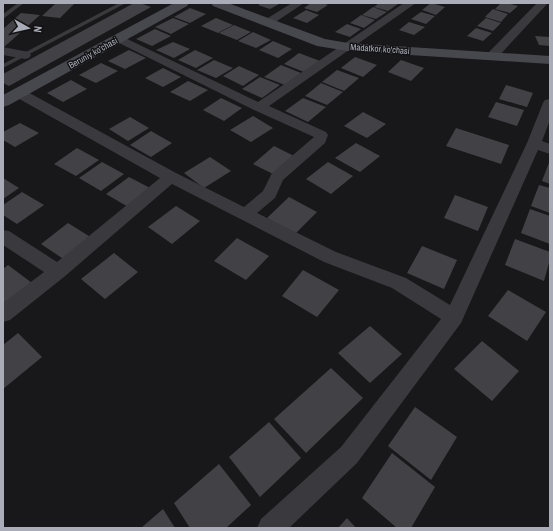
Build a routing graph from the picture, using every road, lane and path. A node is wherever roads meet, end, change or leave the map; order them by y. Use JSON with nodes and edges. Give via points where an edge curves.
{"nodes":[{"id":1,"x":22,"y":3,"type":"edge"},
{"id":2,"x":123,"y":3,"type":"edge"},
{"id":3,"x":183,"y":3,"type":"edge"},
{"id":4,"x":217,"y":3,"type":"edge"},
{"id":5,"x":299,"y":3,"type":"edge"},
{"id":6,"x":411,"y":3,"type":"edge"},
{"id":7,"x":544,"y":6,"type":"edge"},
{"id":8,"x":3,"y":17,"type":"edge"},
{"id":9,"x":267,"y":23,"type":"junction"},
{"id":10,"x":119,"y":39,"type":"junction"},
{"id":11,"x":348,"y":47,"type":"junction"},
{"id":12,"x":3,"y":51,"type":"edge"},
{"id":13,"x":25,"y":54,"type":"junction"},
{"id":14,"x":492,"y":56,"type":"junction"},
{"id":15,"x":550,"y":60,"type":"edge"},
{"id":16,"x":3,"y":66,"type":"edge"},
{"id":17,"x":9,"y":96,"type":"edge"},
{"id":18,"x":550,"y":103,"type":"edge"},
{"id":19,"x":259,"y":107,"type":"junction"},
{"id":20,"x":542,"y":146,"type":"edge"},
{"id":21,"x":171,"y":177,"type":"junction"},
{"id":22,"x":246,"y":214,"type":"junction"},
{"id":23,"x":3,"y":236,"type":"edge"},
{"id":24,"x":58,"y":272,"type":"junction"},
{"id":25,"x":3,"y":314,"type":"edge"},
{"id":26,"x":454,"y":317,"type":"junction"},
{"id":27,"x":270,"y":528,"type":"edge"}],
"edges":[{"from":1,"to":8,"type":"lane"},
{"from":2,"to":13,"type":"lane"},
{"from":3,"to":10,"type":"street","name":"Beruniy ko'chasi"},
{"from":4,"to":9,"type":"street","name":"Madatkor ko'chasi"},
{"from":5,"to":9,"type":"street"},
{"from":6,"to":11,"type":"street"},
{"from":7,"to":14,"type":"street"},
{"from":9,"to":11,"type":"street","name":"Madatkor ko'chasi","via":[[322,43]]},
{"from":10,"to":17,"type":"street","name":"Beruniy ko'chasi"},
{"from":10,"to":19,"type":"street"},
{"from":11,"to":14,"type":"street","name":"Madatkor ko'chasi"},
{"from":11,"to":19,"type":"street"},
{"from":12,"to":13,"type":"street"},
{"from":13,"to":16,"type":"lane"},
{"from":14,"to":15,"type":"street","name":"Madatkor ko'chasi"},
{"from":17,"to":21,"type":"street"},
{"from":18,"to":20,"type":"street"},
{"from":19,"to":22,"type":"street","via":[[321,135],[320,140],[277,177],[269,194]]},
{"from":20,"to":26,"type":"street"},
{"from":21,"to":22,"type":"street"},
{"from":21,"to":24,"type":"street"},
{"from":22,"to":26,"type":"street","via":[[330,257],[399,283]]},
{"from":23,"to":24,"type":"street"},
{"from":24,"to":25,"type":"street"},
{"from":26,"to":27,"type":"street","via":[[349,455]]}]}
